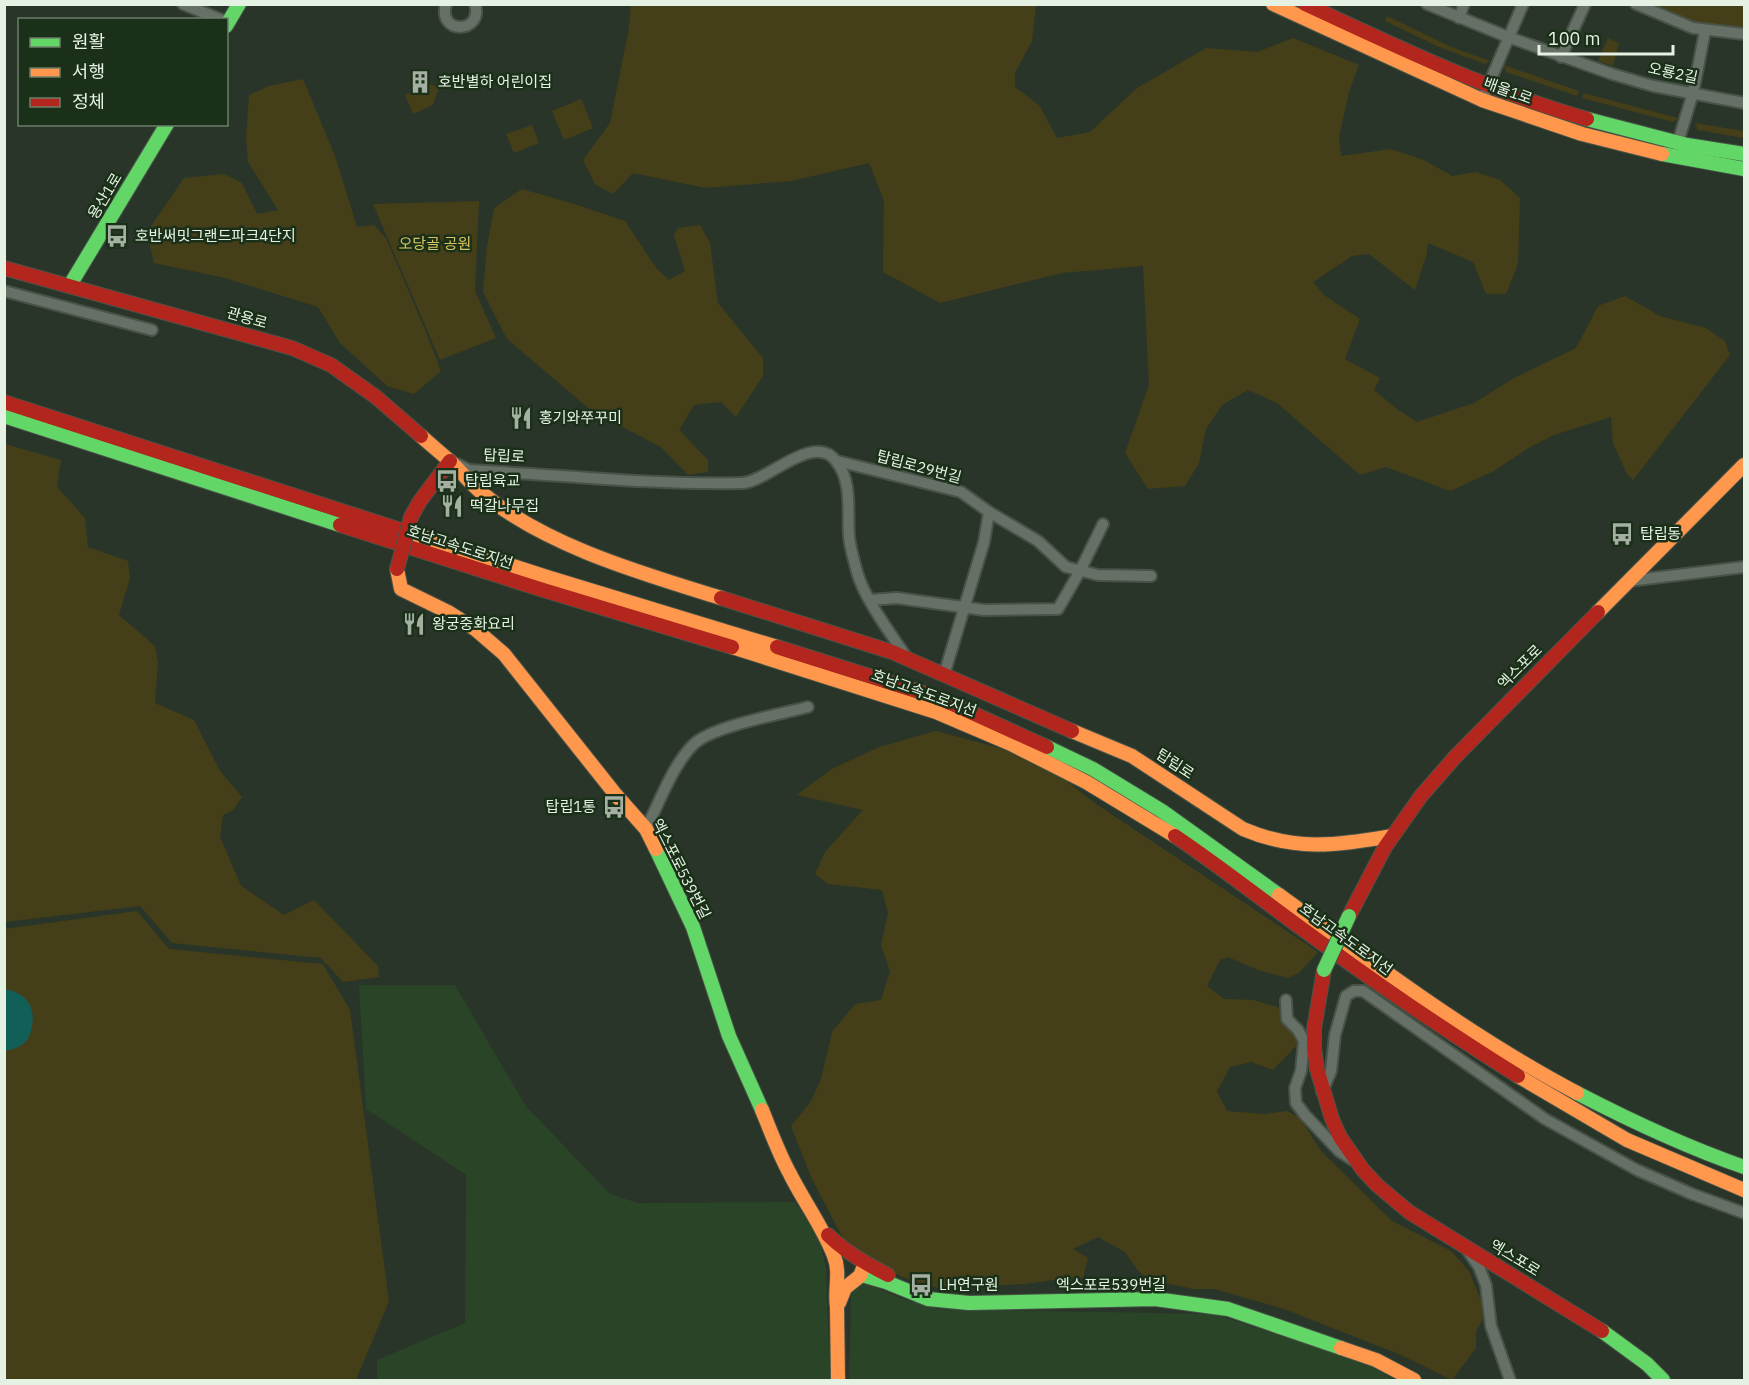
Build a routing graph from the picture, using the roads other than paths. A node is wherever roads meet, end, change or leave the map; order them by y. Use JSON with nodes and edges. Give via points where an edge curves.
{"nodes":[{"id":1,"x":183,"y":4,"type":"edge"},
{"id":2,"x":239,"y":4,"type":"edge"},
{"id":3,"x":475,"y":4,"type":"edge"},
{"id":4,"x":1272,"y":4,"type":"edge"},
{"id":5,"x":1305,"y":4,"type":"edge"},
{"id":6,"x":1427,"y":4,"type":"edge"},
{"id":7,"x":1464,"y":4,"type":"edge"},
{"id":8,"x":1523,"y":4,"type":"edge"},
{"id":9,"x":1585,"y":4,"type":"edge"},
{"id":10,"x":1636,"y":4,"type":"edge"},
{"id":11,"x":445,"y":5,"type":"edge"},
{"id":12,"x":216,"y":18,"type":"edge"},
{"id":13,"x":1459,"y":18,"type":"junction"},
{"id":14,"x":228,"y":19,"type":"edge"},
{"id":15,"x":1705,"y":31,"type":"junction"},
{"id":16,"x":1744,"y":34,"type":"edge"},
{"id":17,"x":1509,"y":37,"type":"junction"},
{"id":18,"x":1561,"y":57,"type":"junction"},
{"id":19,"x":1489,"y":84,"type":"junction"},
{"id":20,"x":1693,"y":93,"type":"junction"},
{"id":21,"x":1482,"y":100,"type":"junction"},
{"id":22,"x":1744,"y":103,"type":"edge"},
{"id":23,"x":166,"y":126,"type":"edge"},
{"id":24,"x":1678,"y":142,"type":"junction"},
{"id":25,"x":1744,"y":154,"type":"edge"},
{"id":26,"x":1744,"y":169,"type":"edge"},
{"id":27,"x":4,"y":268,"type":"edge"},
{"id":28,"x":70,"y":285,"type":"junction"},
{"id":29,"x":4,"y":291,"type":"edge"},
{"id":30,"x":152,"y":330,"type":"dead end"},
{"id":31,"x":4,"y":402,"type":"edge"},
{"id":32,"x":4,"y":416,"type":"edge"},
{"id":33,"x":450,"y":461,"type":"junction"},
{"id":34,"x":837,"y":461,"type":"junction"},
{"id":35,"x":1744,"y":465,"type":"edge"},
{"id":36,"x":989,"y":512,"type":"junction"},
{"id":37,"x":1103,"y":524,"type":"dead end"},
{"id":38,"x":1744,"y":567,"type":"edge"},
{"id":39,"x":1080,"y":571,"type":"junction"},
{"id":40,"x":1151,"y":576,"type":"dead end"},
{"id":41,"x":1628,"y":581,"type":"junction"},
{"id":42,"x":870,"y":600,"type":"junction"},
{"id":43,"x":965,"y":608,"type":"junction"},
{"id":44,"x":907,"y":658,"type":"junction"},
{"id":45,"x":944,"y":675,"type":"junction"},
{"id":46,"x":808,"y":707,"type":"dead end"},
{"id":47,"x":646,"y":829,"type":"junction"},
{"id":48,"x":1392,"y":836,"type":"junction"},
{"id":49,"x":1286,"y":1000,"type":"dead end"},
{"id":50,"x":1322,"y":1092,"type":"junction"},
{"id":51,"x":1353,"y":1160,"type":"junction"},
{"id":52,"x":1744,"y":1167,"type":"edge"},
{"id":53,"x":1744,"y":1190,"type":"edge"},
{"id":54,"x":1744,"y":1213,"type":"edge"},
{"id":55,"x":820,"y":1227,"type":"junction"},
{"id":56,"x":1466,"y":1248,"type":"junction"},
{"id":57,"x":850,"y":1272,"type":"junction"},
{"id":58,"x":838,"y":1380,"type":"edge"},
{"id":59,"x":1414,"y":1380,"type":"edge"},
{"id":60,"x":1510,"y":1380,"type":"edge"},
{"id":61,"x":1663,"y":1380,"type":"edge"}],
"edges":[{"from":1,"to":12,"type":"street"},
{"from":2,"to":14,"type":"main road"},
{"from":3,"to":11,"type":"street","via":[[475,19],[462,27],[447,21]]},
{"from":4,"to":21,"type":"main road","name":"배울1로"},
{"from":5,"to":19,"type":"main road","name":"배울1로"},
{"from":6,"to":13,"type":"street","name":"오룡2길"},
{"from":7,"to":13,"type":"street"},
{"from":8,"to":17,"type":"street"},
{"from":9,"to":18,"type":"street"},
{"from":10,"to":15,"type":"street"},
{"from":13,"to":17,"type":"street","name":"오룡2길"},
{"from":15,"to":16,"type":"street"},
{"from":15,"to":20,"type":"street"},
{"from":17,"to":18,"type":"street","name":"오룡2길"},
{"from":17,"to":19,"type":"street"},
{"from":18,"to":20,"type":"street","name":"오룡2길","via":[[1653,86]]},
{"from":19,"to":21,"type":"street"},
{"from":19,"to":24,"type":"main road","name":"배울1로","via":[[1589,120]]},
{"from":20,"to":22,"type":"street","name":"오룡2길"},
{"from":20,"to":24,"type":"street"},
{"from":21,"to":26,"type":"main road","name":"배울1로","via":[[1582,134],[1673,157]]},
{"from":23,"to":28,"type":"main road","name":"용산1로"},
{"from":24,"to":25,"type":"main road","name":"배울1로"},
{"from":27,"to":28,"type":"main road","name":"관용로"},
{"from":28,"to":33,"type":"main road","name":"관용로","via":[[292,348],[331,366],[376,397]]},
{"from":29,"to":30,"type":"street"},
{"from":31,"to":52,"type":"main road","name":"호남고속도로지선","via":[[928,695],[1015,731],[1093,769],[1162,811],[1439,1010],[1532,1069],[1635,1123]]},
{"from":32,"to":53,"type":"main road","name":"호남고속도로지선","via":[[255,499],[795,666],[936,712],[1011,744],[1155,823],[1434,1023],[1528,1082],[1627,1140]]},
{"from":33,"to":34,"type":"street","name":"탑립로","via":[[469,470],[688,484],[748,483],[788,460],[815,452],[828,454]]},
{"from":33,"to":44,"type":"main road","name":"탑립로","via":[[482,493],[576,548],[650,576]]},
{"from":33,"to":47,"type":"main road","name":"엑스포로539번길","bridge":true,"via":[[411,517],[397,569],[401,589],[448,612],[504,654]]},
{"from":34,"to":36,"type":"street","name":"탑립로29번길","via":[[961,492]]},
{"from":34,"to":42,"type":"street","via":[[848,494],[849,536],[857,573]]},
{"from":35,"to":41,"type":"main road","name":"엑스포로"},
{"from":36,"to":39,"type":"street","name":"탑립로29번길","via":[[1038,541],[1066,567]]},
{"from":36,"to":43,"type":"street"},
{"from":37,"to":39,"type":"street"},
{"from":38,"to":41,"type":"street"},
{"from":39,"to":40,"type":"street","name":"탑립로29번길"},
{"from":39,"to":43,"type":"street","via":[[1058,609]]},
{"from":41,"to":48,"type":"main road","name":"엑스포로","via":[[1455,757]]},
{"from":42,"to":43,"type":"street","via":[[897,598]]},
{"from":42,"to":44,"type":"street"},
{"from":43,"to":45,"type":"street"},
{"from":44,"to":45,"type":"main road","name":"탑립로"},
{"from":45,"to":48,"type":"main road","name":"탑립로","via":[[1132,756],[1261,838],[1323,846]]},
{"from":46,"to":47,"type":"street","via":[[722,729],[694,743],[676,768]]},
{"from":47,"to":55,"type":"main road","name":"엑스포로539번길","via":[[693,927],[729,1036],[790,1175]]},
{"from":48,"to":50,"type":"main road","name":"엑스포로","bridge":true,"via":[[1324,969],[1313,1040]]},
{"from":49,"to":51,"type":"street","name":"엑스포로","via":[[1287,1019],[1304,1041],[1296,1103],[1339,1151]]},
{"from":50,"to":51,"type":"main road","name":"엑스포로","via":[[1340,1139]]},
{"from":50,"to":54,"type":"street","via":[[1331,1071],[1335,1035],[1346,996],[1363,991],[1545,1119],[1636,1170]]},
{"from":51,"to":56,"type":"main road","name":"엑스포로","via":[[1389,1198]]},
{"from":55,"to":57,"type":"main road"},
{"from":55,"to":57,"type":"main road","via":[[851,1254],[842,1256]]},
{"from":56,"to":60,"type":"street","via":[[1486,1285],[1491,1326]]},
{"from":56,"to":61,"type":"main road","name":"엑스포로","via":[[1598,1328]]},
{"from":57,"to":58,"type":"main road","via":[[835,1295]]},
{"from":57,"to":59,"type":"main road","name":"엑스포로539번길","via":[[928,1299],[969,1303],[1155,1299],[1193,1303],[1228,1310],[1376,1360]]}]}
